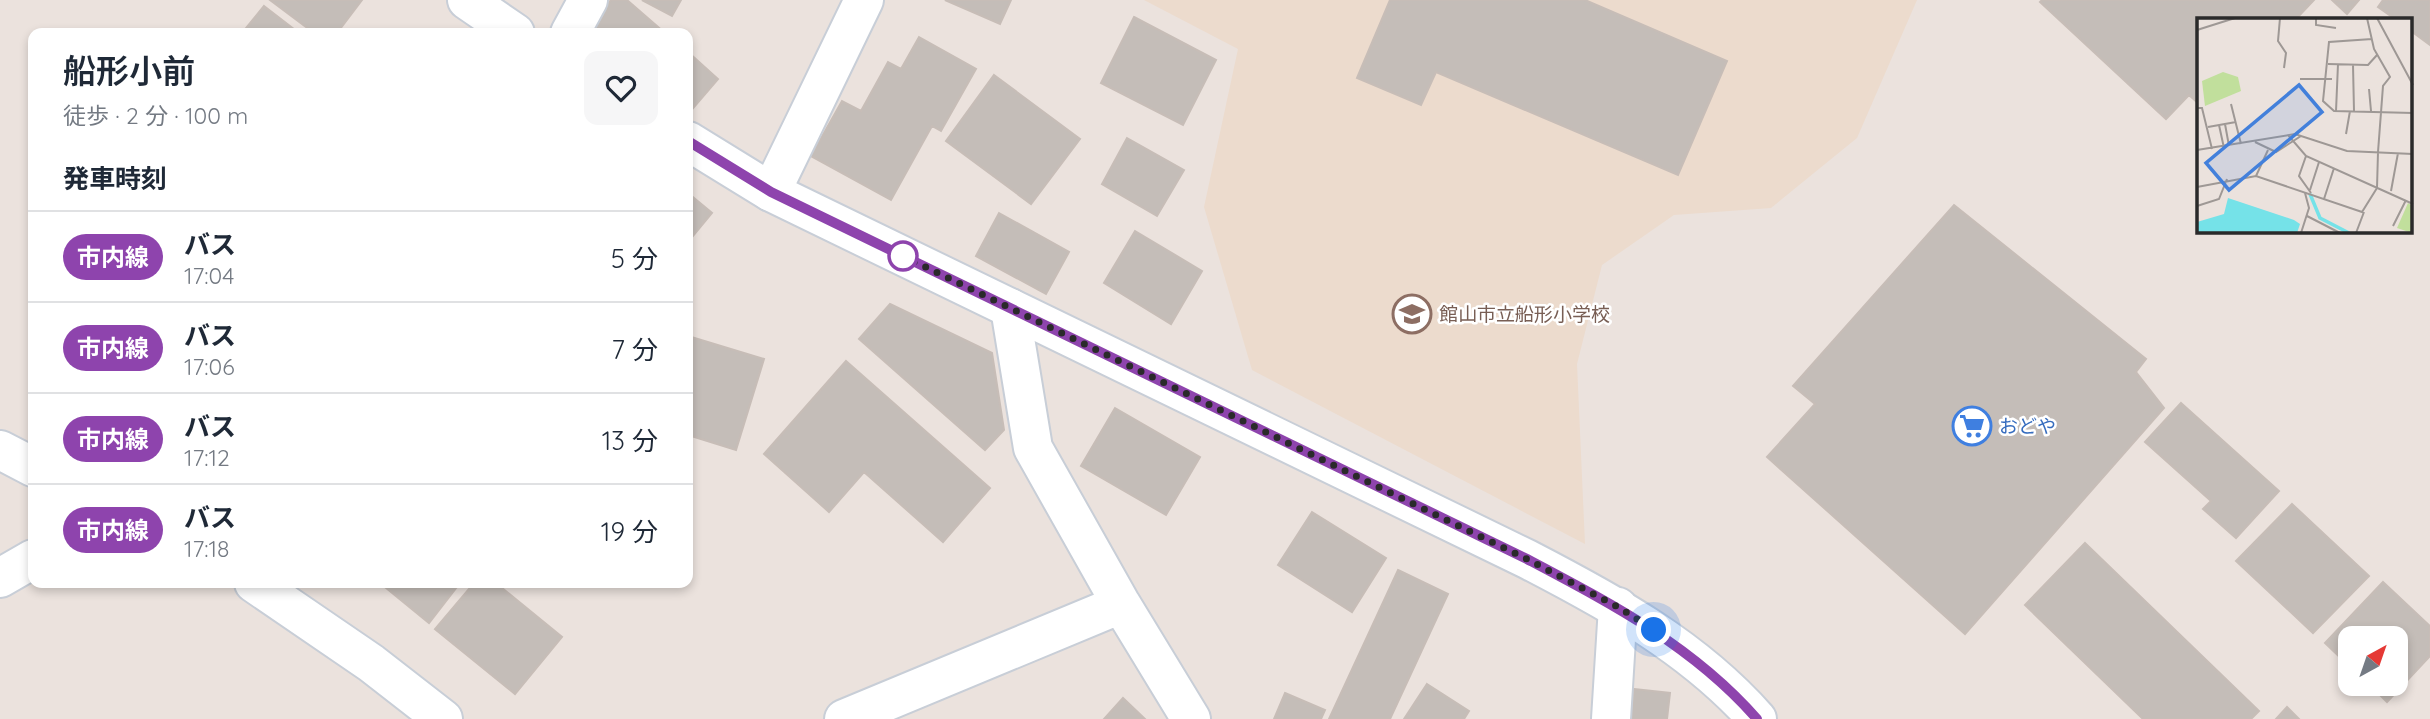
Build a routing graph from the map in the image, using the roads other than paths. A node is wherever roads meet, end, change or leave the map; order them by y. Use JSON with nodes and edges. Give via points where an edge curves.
{"nodes":[{"id":1,"x":588,"y":0,"type":"edge"},
{"id":2,"x":864,"y":0,"type":"edge"},
{"id":3,"x":573,"y":28,"type":"edge"},
{"id":4,"x":693,"y":144,"type":"edge"},
{"id":5,"x":771,"y":192,"type":"junction"},
{"id":6,"x":1010,"y":309,"type":"junction"},
{"id":7,"x":0,"y":450,"type":"edge"},
{"id":8,"x":28,"y":464,"type":"edge"},
{"id":9,"x":28,"y":562,"type":"edge"},
{"id":10,"x":0,"y":578,"type":"edge"},
{"id":11,"x":261,"y":588,"type":"edge"},
{"id":12,"x":1121,"y":604,"type":"junction"},
{"id":13,"x":1618,"y":607,"type":"junction"},
{"id":14,"x":443,"y":719,"type":"edge"},
{"id":15,"x":844,"y":719,"type":"edge"},
{"id":16,"x":1191,"y":719,"type":"edge"},
{"id":17,"x":1611,"y":719,"type":"edge"},
{"id":18,"x":1757,"y":719,"type":"edge"}],
"edges":[{"from":1,"to":3,"type":"street"},
{"from":2,"to":5,"type":"street"},
{"from":4,"to":5,"type":"street"},
{"from":5,"to":6,"type":"street"},
{"from":6,"to":12,"type":"street","via":[[1033,448]]},
{"from":6,"to":13,"type":"street"},
{"from":7,"to":8,"type":"street"},
{"from":9,"to":10,"type":"street"},
{"from":11,"to":14,"type":"street","via":[[372,663]]},
{"from":12,"to":15,"type":"street"},
{"from":12,"to":16,"type":"street"},
{"from":13,"to":17,"type":"street"},
{"from":13,"to":18,"type":"street","via":[[1672,641],[1734,693]]}]}
